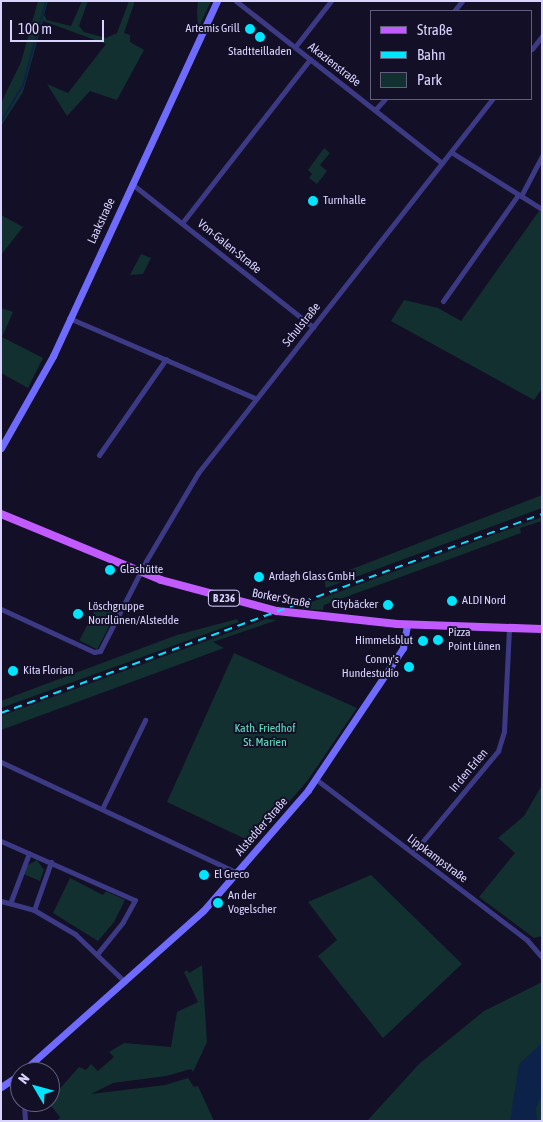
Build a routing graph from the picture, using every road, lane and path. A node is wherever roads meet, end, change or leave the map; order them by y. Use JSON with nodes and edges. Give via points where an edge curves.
{"nodes":[{"id":1,"x":217,"y":1,"type":"edge"},
{"id":2,"x":236,"y":1,"type":"edge"},
{"id":3,"x":331,"y":1,"type":"edge"},
{"id":4,"x":542,"y":36,"type":"edge"},
{"id":5,"x":295,"y":47,"type":"junction"},
{"id":6,"x":533,"y":48,"type":"edge"},
{"id":7,"x":310,"y":59,"type":"junction"},
{"id":8,"x":384,"y":100,"type":"edge"},
{"id":9,"x":491,"y":100,"type":"edge"},
{"id":10,"x":375,"y":110,"type":"junction"},
{"id":11,"x":451,"y":152,"type":"junction"},
{"id":12,"x":542,"y":156,"type":"edge"},
{"id":13,"x":442,"y":163,"type":"junction"},
{"id":14,"x":132,"y":184,"type":"junction"},
{"id":15,"x":520,"y":195,"type":"junction"},
{"id":16,"x":542,"y":209,"type":"edge"},
{"id":17,"x":182,"y":223,"type":"junction"},
{"id":18,"x":443,"y":301,"type":"dead end"},
{"id":19,"x":68,"y":318,"type":"junction"},
{"id":20,"x":313,"y":326,"type":"junction"},
{"id":21,"x":166,"y":359,"type":"junction"},
{"id":22,"x":255,"y":398,"type":"junction"},
{"id":23,"x":1,"y":448,"type":"edge"},
{"id":24,"x":99,"y":455,"type":"dead end"},
{"id":25,"x":1,"y":514,"type":"edge"},
{"id":26,"x":140,"y":572,"type":"junction"},
{"id":27,"x":1,"y":609,"type":"edge"},
{"id":28,"x":407,"y":625,"type":"junction"},
{"id":29,"x":509,"y":628,"type":"junction"},
{"id":30,"x":542,"y":629,"type":"edge"},
{"id":31,"x":146,"y":720,"type":"dead end"},
{"id":32,"x":1,"y":762,"type":"edge"},
{"id":33,"x":317,"y":780,"type":"junction"},
{"id":34,"x":102,"y":809,"type":"junction"},
{"id":35,"x":1,"y":841,"type":"edge"},
{"id":36,"x":29,"y":853,"type":"junction"},
{"id":37,"x":413,"y":853,"type":"junction"},
{"id":38,"x":50,"y":862,"type":"junction"},
{"id":39,"x":238,"y":872,"type":"junction"},
{"id":40,"x":1,"y":901,"type":"edge"},
{"id":41,"x":11,"y":901,"type":"junction"},
{"id":42,"x":34,"y":910,"type":"junction"},
{"id":43,"x":98,"y":953,"type":"junction"},
{"id":44,"x":542,"y":957,"type":"edge"},
{"id":45,"x":125,"y":982,"type":"junction"},
{"id":46,"x":33,"y":1062,"type":"edge"}],
"edges":[{"from":1,"to":14,"type":"street","name":"Laakstraße"},
{"from":2,"to":5,"type":"street","name":"Akazienstraße"},
{"from":3,"to":5,"type":"street"},
{"from":4,"to":6,"type":"street"},
{"from":5,"to":7,"type":"street","name":"Akazienstraße"},
{"from":7,"to":10,"type":"street","name":"Akazienstraße"},
{"from":7,"to":17,"type":"street"},
{"from":8,"to":10,"type":"street"},
{"from":9,"to":11,"type":"street","name":"Schulstraße"},
{"from":10,"to":13,"type":"street","name":"Akazienstraße"},
{"from":11,"to":13,"type":"street","name":"Schulstraße"},
{"from":11,"to":15,"type":"street"},
{"from":12,"to":15,"type":"street"},
{"from":13,"to":20,"type":"street","name":"Schulstraße"},
{"from":14,"to":17,"type":"street","name":"Von-Galen-Straße"},
{"from":14,"to":19,"type":"street","name":"Laakstraße"},
{"from":15,"to":16,"type":"street"},
{"from":15,"to":18,"type":"street"},
{"from":17,"to":20,"type":"street","name":"Von-Galen-Straße"},
{"from":19,"to":21,"type":"street"},
{"from":19,"to":23,"type":"street","name":"Laakstraße","via":[[51,360]]},
{"from":20,"to":22,"type":"street","name":"Schulstraße"},
{"from":21,"to":22,"type":"street"},
{"from":21,"to":24,"type":"street"},
{"from":22,"to":26,"type":"street","name":"Schulstraße","via":[[198,473]]},
{"from":25,"to":26,"type":"main road","name":"Borker Straße","number":"B 236"},
{"from":26,"to":27,"type":"street","name":"Schulstraße","via":[[98,652]]},
{"from":26,"to":28,"type":"main road","name":"Borker Straße","number":"B 236","via":[[201,592],[287,613]]},
{"from":28,"to":29,"type":"main road","name":"Borker Straße","number":"B 236"},
{"from":28,"to":33,"type":"street","name":"Alstedder Straße","via":[[403,648]]},
{"from":29,"to":30,"type":"main road","name":"Borker Straße","number":"B 236"},
{"from":29,"to":37,"type":"street","name":"In den Erlen","via":[[504,731],[498,751]]},
{"from":31,"to":34,"type":"street"},
{"from":32,"to":34,"type":"street"},
{"from":33,"to":37,"type":"street","name":"Lippkampstraße"},
{"from":33,"to":39,"type":"street","name":"Alstedder Straße"},
{"from":34,"to":39,"type":"street"},
{"from":35,"to":36,"type":"street"},
{"from":36,"to":38,"type":"street"},
{"from":36,"to":41,"type":"street"},
{"from":37,"to":44,"type":"street","name":"Lippkampstraße","via":[[527,940]]},
{"from":38,"to":42,"type":"street"},
{"from":38,"to":43,"type":"street","via":[[135,900],[123,922]]},
{"from":39,"to":45,"type":"street","name":"Alstedder Straße","via":[[203,911]]},
{"from":40,"to":41,"type":"street"},
{"from":41,"to":42,"type":"street"},
{"from":42,"to":43,"type":"street","via":[[75,934]]},
{"from":43,"to":45,"type":"street"},
{"from":45,"to":46,"type":"street","name":"Alstedder Straße"}]}
